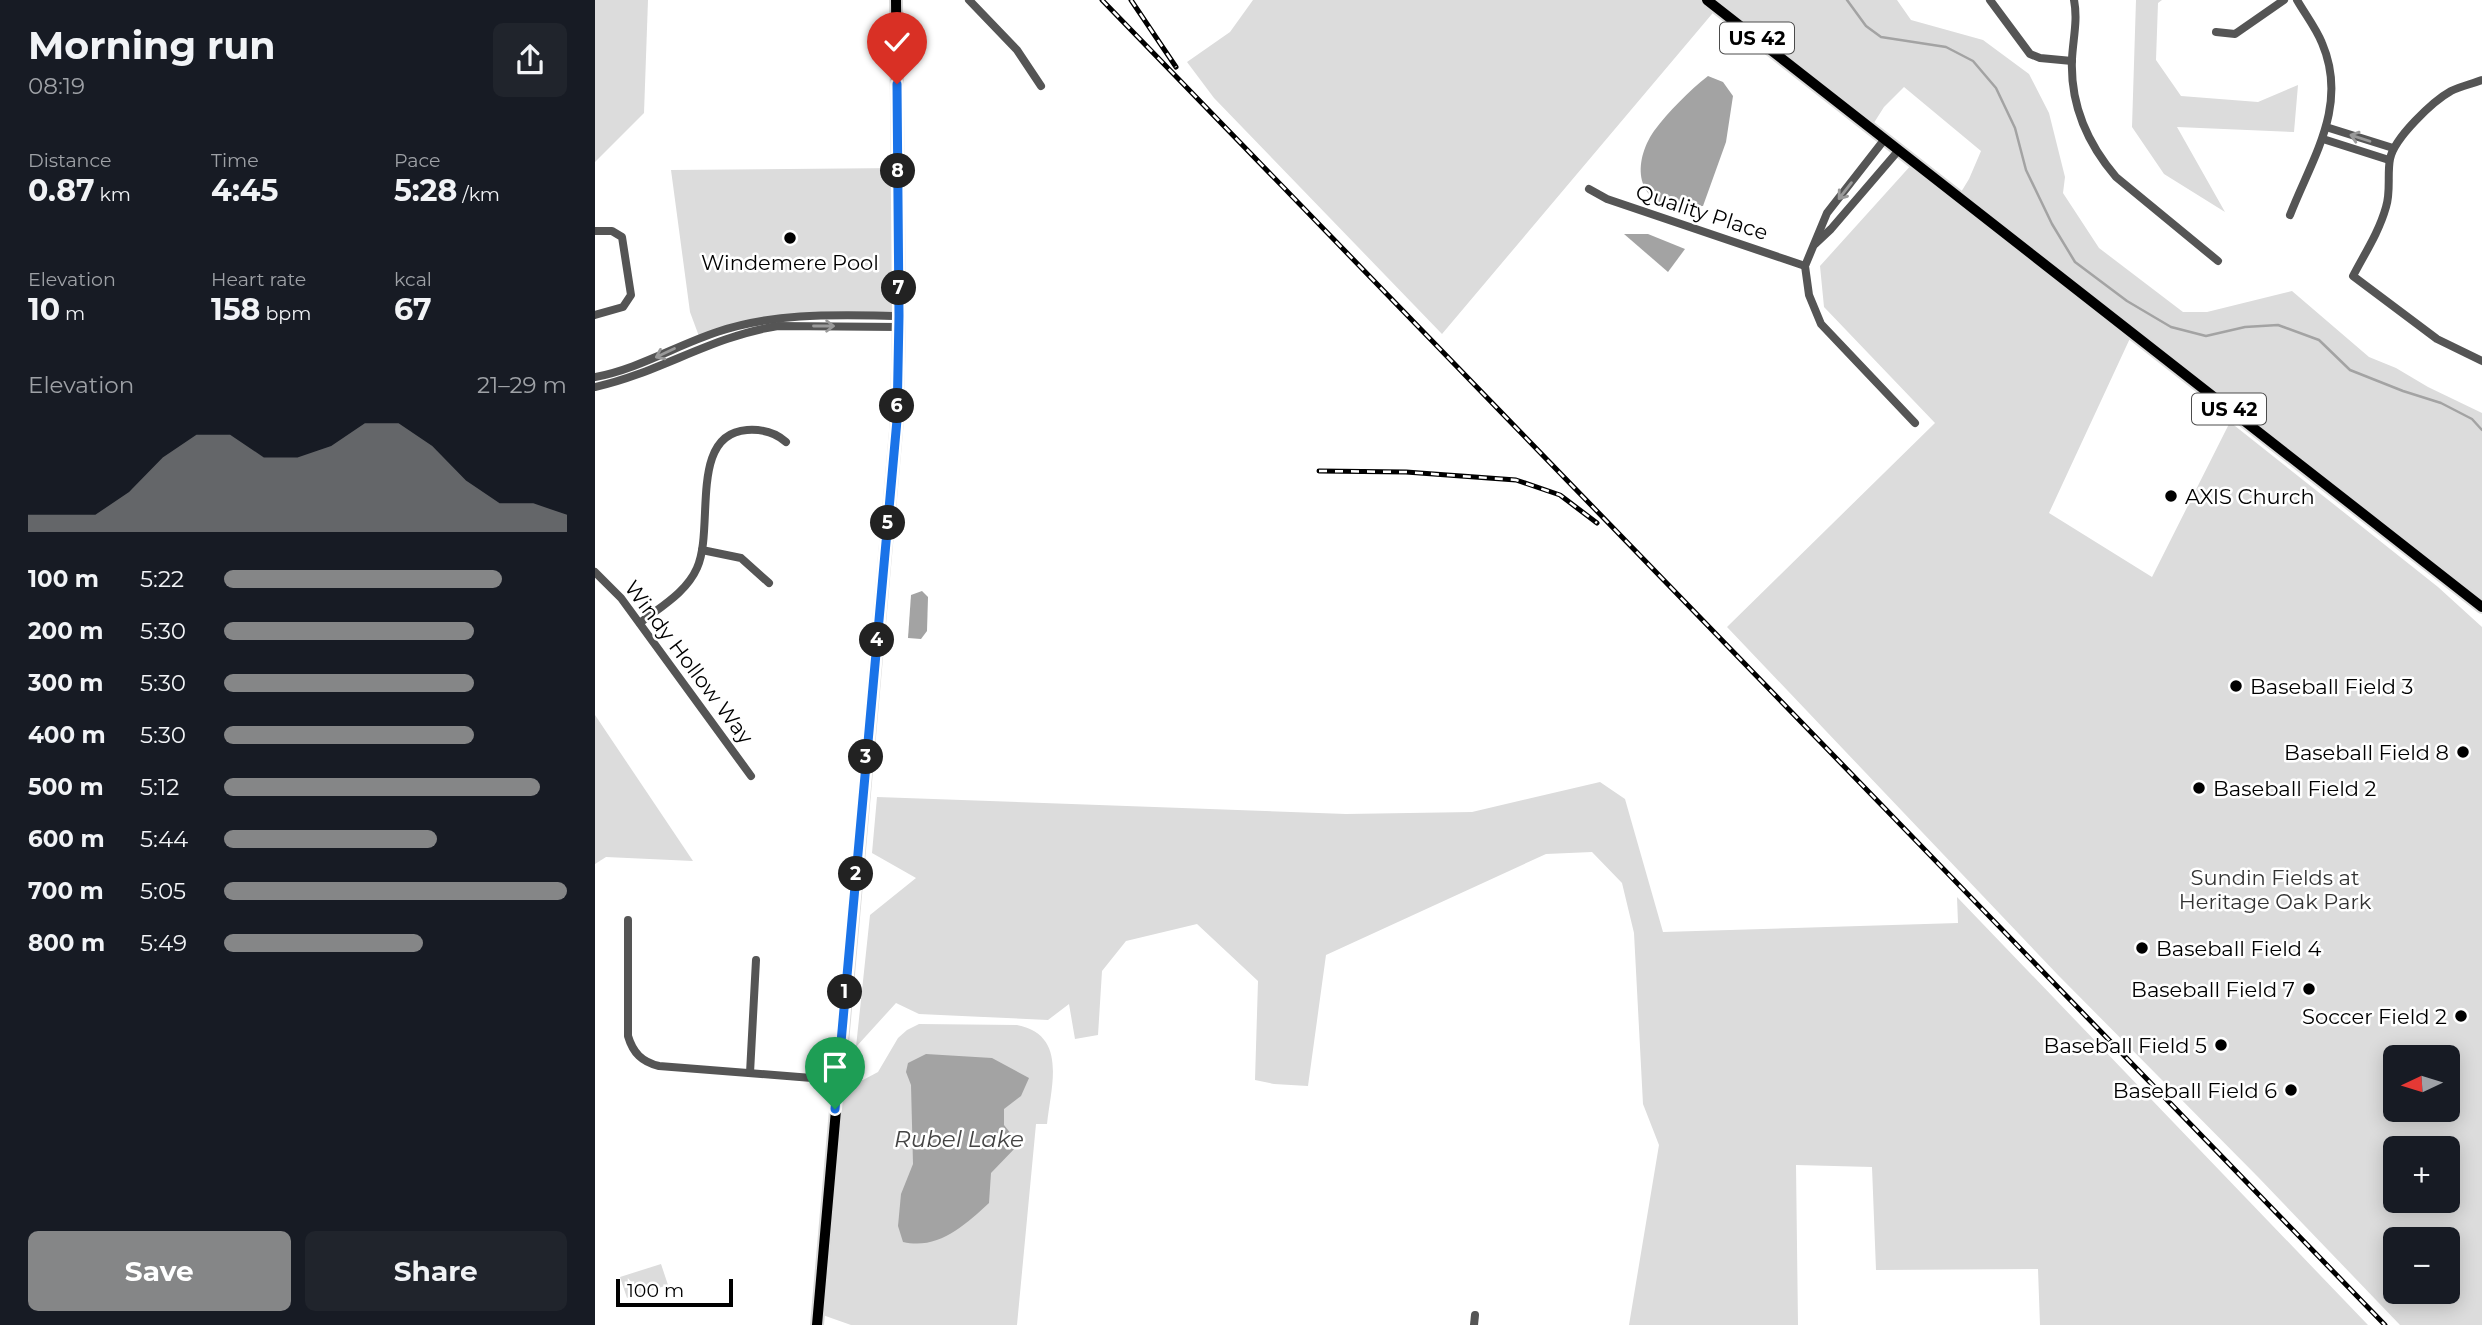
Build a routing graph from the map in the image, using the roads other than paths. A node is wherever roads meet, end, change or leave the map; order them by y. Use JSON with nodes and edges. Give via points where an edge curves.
{"nodes":[{"id":1,"x":897,"y":0,"type":"edge"},
{"id":2,"x":969,"y":0,"type":"edge"},
{"id":3,"x":1707,"y":0,"type":"edge"},
{"id":4,"x":1990,"y":0,"type":"edge"},
{"id":5,"x":2074,"y":0,"type":"edge"},
{"id":6,"x":2284,"y":0,"type":"edge"},
{"id":7,"x":2297,"y":0,"type":"edge"},
{"id":8,"x":2216,"y":32,"type":"dead end"},
{"id":9,"x":2072,"y":61,"type":"junction"},
{"id":10,"x":2482,"y":80,"type":"edge"},
{"id":11,"x":1041,"y":86,"type":"dead end"},
{"id":12,"x":2326,"y":127,"type":"junction"},
{"id":13,"x":2323,"y":139,"type":"junction"},
{"id":14,"x":1884,"y":140,"type":"junction"},
{"id":15,"x":2393,"y":148,"type":"junction"},
{"id":16,"x":1898,"y":151,"type":"junction"},
{"id":17,"x":2389,"y":160,"type":"junction"},
{"id":18,"x":1589,"y":189,"type":"dead end"},
{"id":19,"x":2290,"y":215,"type":"dead end"},
{"id":20,"x":595,"y":231,"type":"edge"},
{"id":21,"x":1813,"y":246,"type":"junction"},
{"id":22,"x":2218,"y":261,"type":"dead end"},
{"id":23,"x":1805,"y":266,"type":"junction"},
{"id":24,"x":595,"y":315,"type":"edge"},
{"id":25,"x":899,"y":321,"type":"junction"},
{"id":26,"x":2482,"y":360,"type":"edge"},
{"id":27,"x":595,"y":377,"type":"edge"},
{"id":28,"x":595,"y":387,"type":"edge"},
{"id":29,"x":1915,"y":423,"type":"dead end"},
{"id":30,"x":786,"y":442,"type":"dead end"},
{"id":31,"x":702,"y":550,"type":"junction"},
{"id":32,"x":595,"y":572,"type":"edge"},
{"id":33,"x":769,"y":583,"type":"dead end"},
{"id":34,"x":2482,"y":607,"type":"edge"},
{"id":35,"x":640,"y":623,"type":"junction"},
{"id":36,"x":751,"y":776,"type":"dead end"},
{"id":37,"x":628,"y":920,"type":"dead end"},
{"id":38,"x":756,"y":960,"type":"dead end"},
{"id":39,"x":750,"y":1073,"type":"junction"},
{"id":40,"x":838,"y":1080,"type":"junction"},
{"id":41,"x":817,"y":1325,"type":"edge"}],
"edges":[{"from":1,"to":25,"type":"main road"},
{"from":2,"to":11,"type":"street","via":[[1017,50]]},
{"from":3,"to":14,"type":"main road","number":"US 42"},
{"from":4,"to":9,"type":"street","via":[[2030,54]]},
{"from":5,"to":9,"type":"street"},
{"from":6,"to":8,"type":"street","via":[[2235,34]]},
{"from":7,"to":12,"type":"street","via":[[2322,43],[2332,77],[2332,107]]},
{"from":9,"to":22,"type":"street","via":[[2077,109],[2104,163]]},
{"from":10,"to":15,"type":"street","via":[[2442,97]]},
{"from":12,"to":13,"type":"street"},
{"from":15,"to":12,"type":"street","one_way":true},
{"from":13,"to":17,"type":"street"},
{"from":13,"to":19,"type":"street"},
{"from":14,"to":16,"type":"main road","number":"US 42"},
{"from":14,"to":21,"type":"street","one_way":true,"via":[[1827,213]]},
{"from":15,"to":17,"type":"street"},
{"from":16,"to":21,"type":"street"},
{"from":16,"to":34,"type":"main road","number":"US 42"},
{"from":17,"to":26,"type":"street","via":[[2387,204],[2353,276],[2437,339]]},
{"from":18,"to":23,"type":"street","name":"Quality Place"},
{"from":20,"to":24,"type":"street","via":[[612,231],[622,237],[631,295],[624,307]]},
{"from":21,"to":23,"type":"street"},
{"from":23,"to":29,"type":"street","via":[[1809,295],[1821,324]]},
{"from":25,"to":27,"type":"street","one_way":true,"via":[[803,316],[759,321]]},
{"from":28,"to":25,"type":"street","one_way":true,"via":[[761,329]]},
{"from":25,"to":40,"type":"main road","via":[[893,478]]},
{"from":30,"to":31,"type":"street","via":[[778,435],[753,430],[734,432],[719,443],[711,456]]},
{"from":31,"to":33,"type":"street","via":[[741,558]]},
{"from":31,"to":35,"type":"street","via":[[684,587]]},
{"from":32,"to":35,"type":"street","name":"Windy Hollow Way"},
{"from":35,"to":36,"type":"street","name":"Windy Hollow Way"},
{"from":37,"to":39,"type":"street","via":[[627,1027],[634,1051],[659,1066]]},
{"from":38,"to":39,"type":"street"},
{"from":39,"to":40,"type":"street"},
{"from":40,"to":41,"type":"main road"}]}
